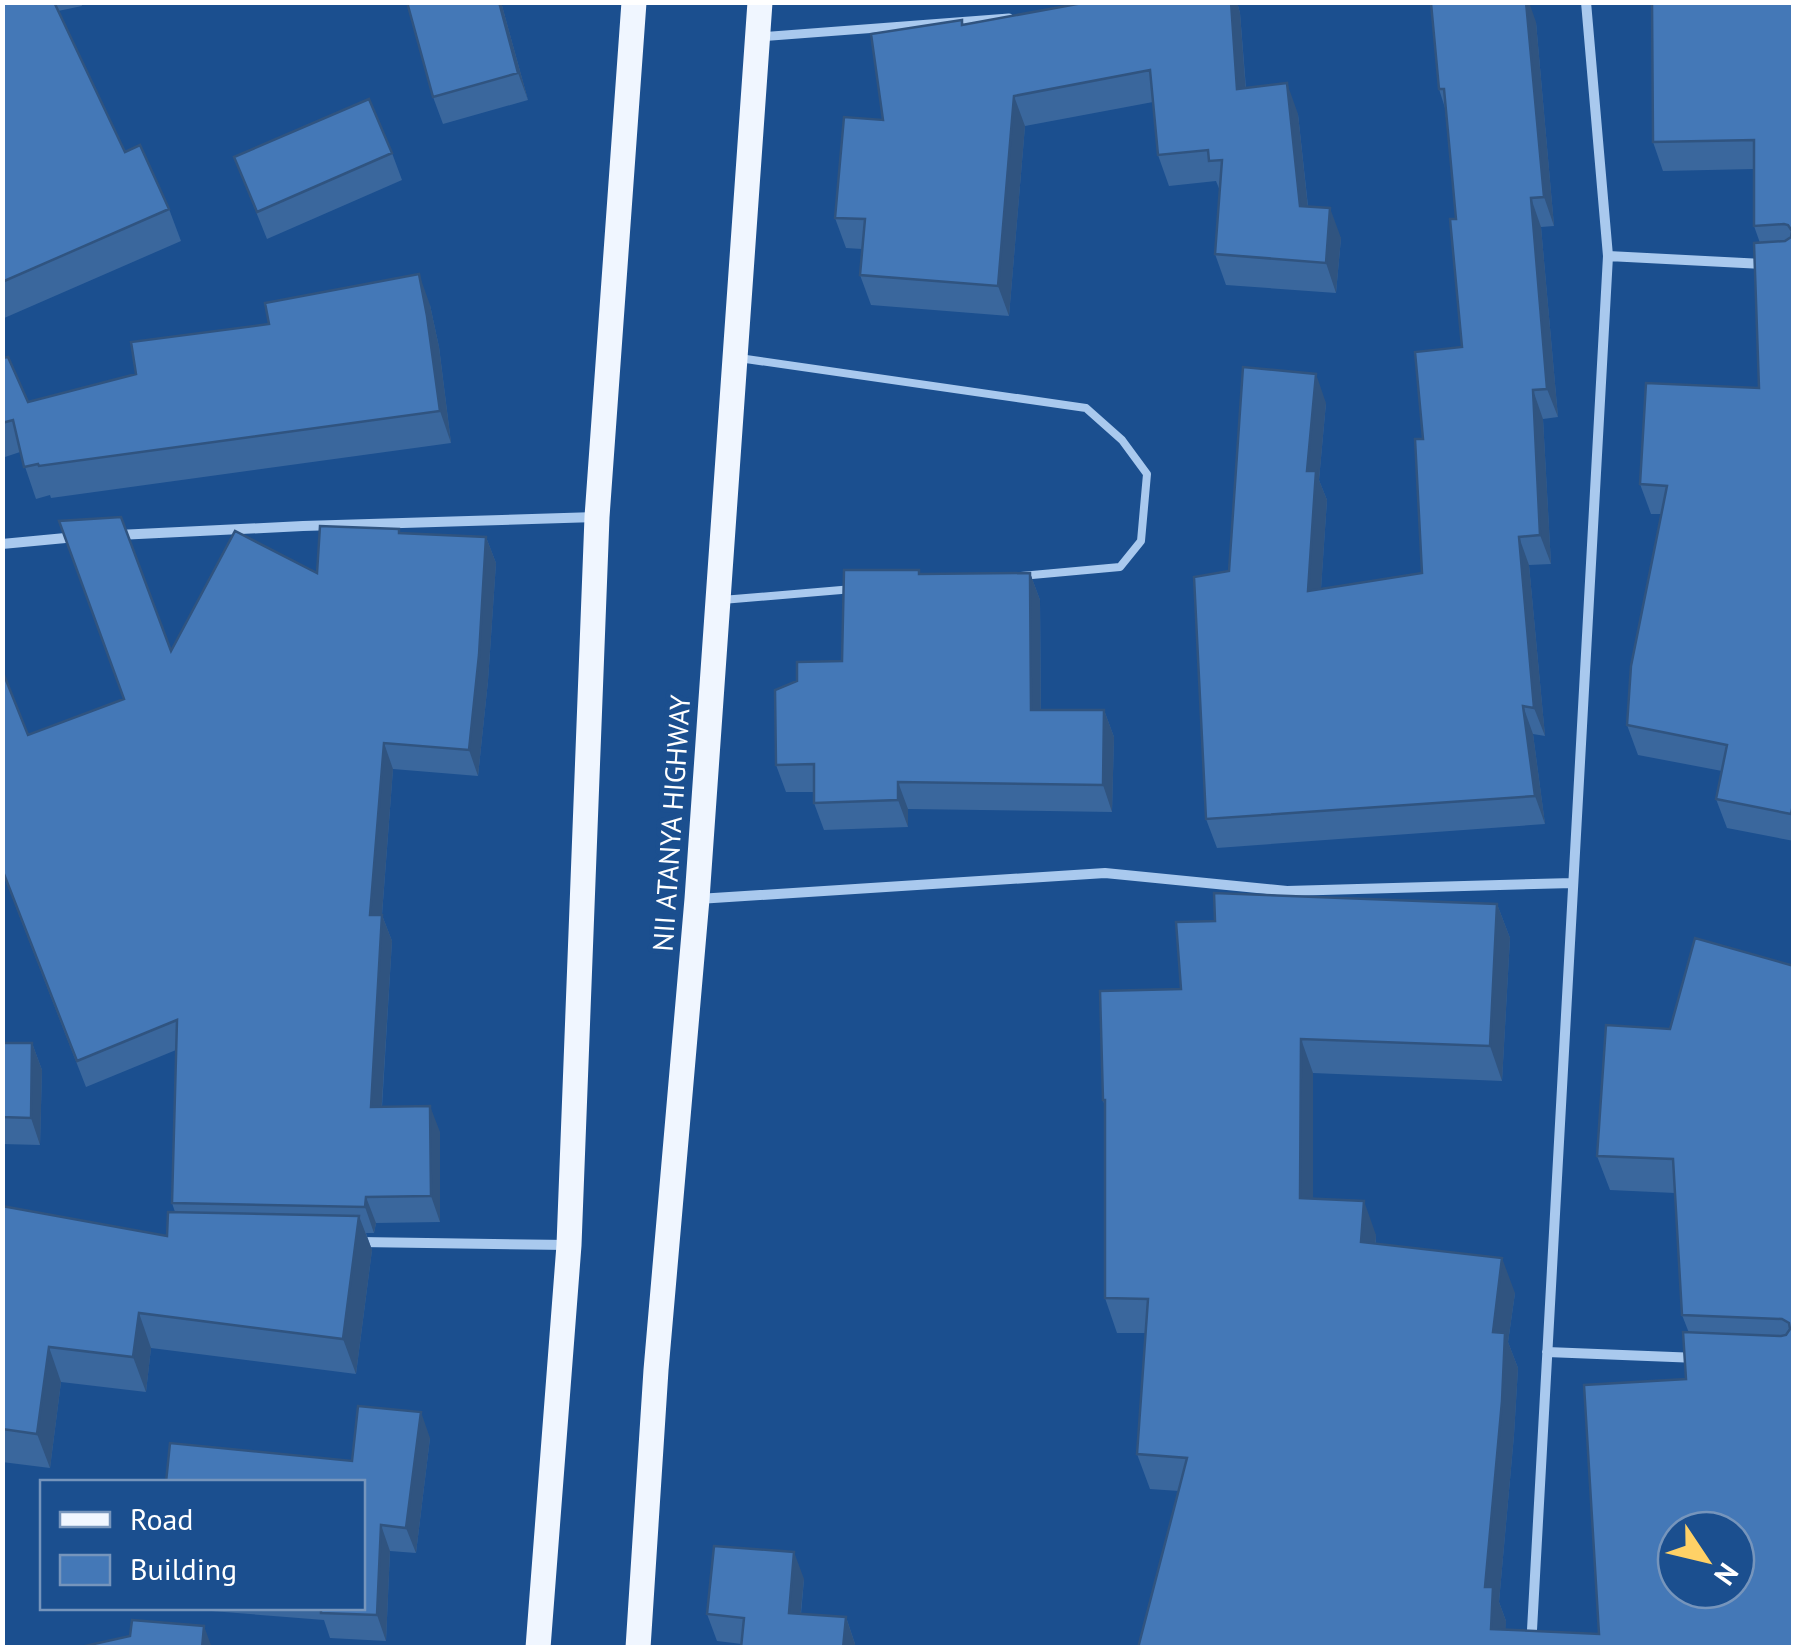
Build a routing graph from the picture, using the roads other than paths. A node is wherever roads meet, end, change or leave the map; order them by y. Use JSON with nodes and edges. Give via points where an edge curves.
{"nodes":[{"id":1,"x":634,"y":2,"type":"edge"},
{"id":2,"x":760,"y":2,"type":"edge"},
{"id":3,"x":1586,"y":2,"type":"edge"},
{"id":4,"x":1012,"y":17,"type":"edge"},
{"id":5,"x":759,"y":37,"type":"junction"},
{"id":6,"x":1608,"y":256,"type":"junction"},
{"id":7,"x":1794,"y":262,"type":"edge"},
{"id":8,"x":735,"y":357,"type":"junction"},
{"id":9,"x":598,"y":516,"type":"junction"},
{"id":10,"x":90,"y":536,"type":"edge"},
{"id":11,"x":110,"y":536,"type":"edge"},
{"id":12,"x":2,"y":544,"type":"edge"},
{"id":13,"x":1003,"y":577,"type":"edge"},
{"id":14,"x":870,"y":588,"type":"edge"},
{"id":15,"x":717,"y":600,"type":"junction"},
{"id":16,"x":1573,"y":882,"type":"junction"},
{"id":17,"x":696,"y":899,"type":"junction"},
{"id":18,"x":342,"y":1242,"type":"edge"},
{"id":19,"x":569,"y":1245,"type":"junction"},
{"id":20,"x":1547,"y":1352,"type":"junction"},
{"id":21,"x":1718,"y":1359,"type":"edge"},
{"id":22,"x":538,"y":1648,"type":"edge"},
{"id":23,"x":638,"y":1648,"type":"edge"},
{"id":24,"x":1530,"y":1648,"type":"edge"}],
"edges":[{"from":1,"to":9,"type":"main road"},
{"from":2,"to":5,"type":"main road","name":"NII ATANYA HIGHWAY"},
{"from":3,"to":6,"type":"street"},
{"from":4,"to":5,"type":"street"},
{"from":5,"to":8,"type":"main road","name":"NII ATANYA HIGHWAY"},
{"from":6,"to":7,"type":"street"},
{"from":6,"to":16,"type":"street"},
{"from":8,"to":13,"type":"lane","via":[[1086,408],[1147,474],[1141,541],[1120,567]]},
{"from":8,"to":15,"type":"main road","name":"NII ATANYA HIGHWAY"},
{"from":9,"to":11,"type":"street"},
{"from":9,"to":19,"type":"main road"},
{"from":10,"to":12,"type":"street"},
{"from":14,"to":15,"type":"lane"},
{"from":15,"to":17,"type":"main road","name":"NII ATANYA HIGHWAY"},
{"from":16,"to":17,"type":"street","via":[[1287,892],[1105,873]]},
{"from":16,"to":20,"type":"street"},
{"from":17,"to":23,"type":"main road","name":"NII ATANYA HIGHWAY"},
{"from":18,"to":19,"type":"street"},
{"from":19,"to":22,"type":"main road"},
{"from":20,"to":21,"type":"street"},
{"from":20,"to":24,"type":"street"}]}
